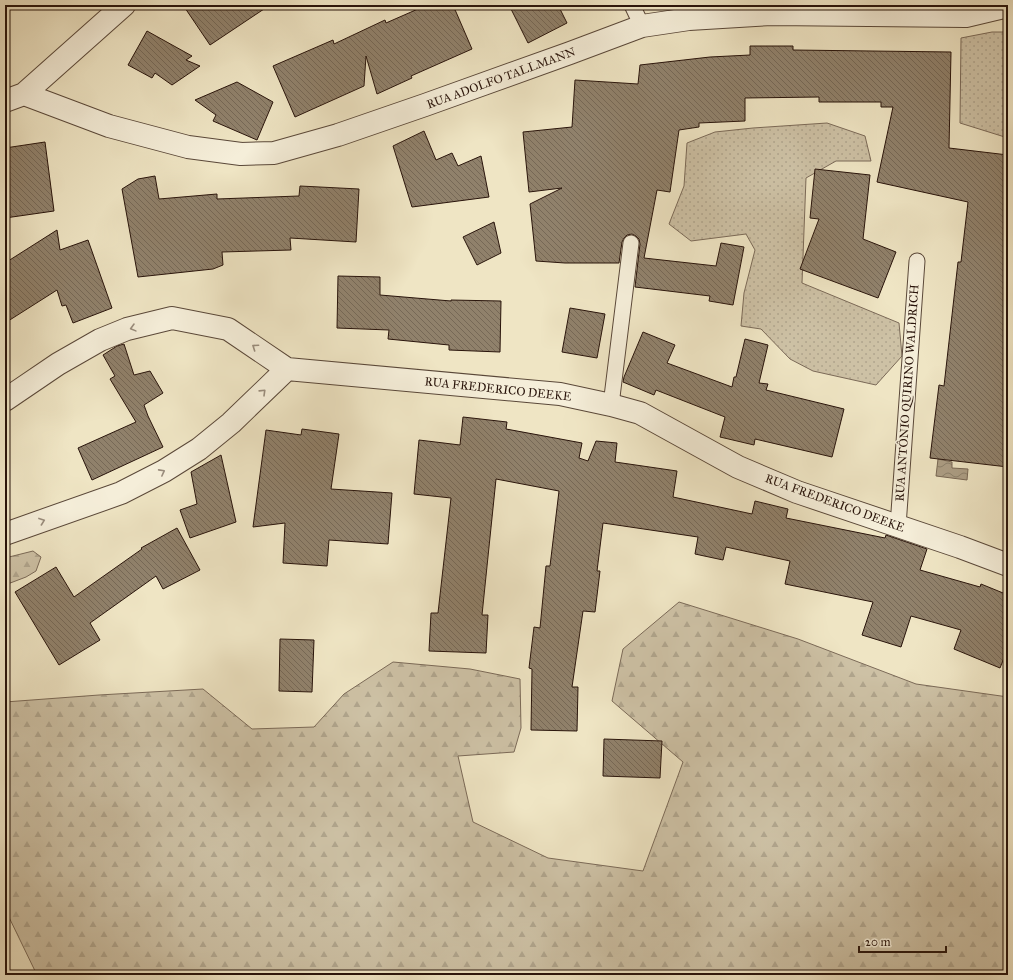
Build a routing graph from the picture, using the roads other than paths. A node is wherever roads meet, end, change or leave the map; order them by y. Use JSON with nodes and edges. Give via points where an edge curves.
{"nodes":[{"id":1,"x":124,"y":5,"type":"edge"},
{"id":2,"x":632,"y":5,"type":"edge"},
{"id":3,"x":1008,"y":6,"type":"edge"},
{"id":4,"x":897,"y":10,"type":"edge"},
{"id":5,"x":690,"y":12,"type":"edge"},
{"id":6,"x":642,"y":26,"type":"junction"},
{"id":7,"x":15,"y":98,"type":"edge"},
{"id":8,"x":631,"y":243,"type":"dead end"},
{"id":9,"x":917,"y":260,"type":"dead end"},
{"id":10,"x":287,"y":369,"type":"junction"},
{"id":11,"x":5,"y":400,"type":"edge"},
{"id":12,"x":611,"y":405,"type":"junction"},
{"id":13,"x":898,"y":526,"type":"junction"},
{"id":14,"x":5,"y":534,"type":"edge"},
{"id":15,"x":1008,"y":565,"type":"edge"}],
"edges":[{"from":1,"to":7,"type":"street"},
{"from":2,"to":6,"type":"lane"},
{"from":3,"to":4,"type":"street","name":"RUA ADOLFO TALLMANN","via":[[966,16]]},
{"from":4,"to":5,"type":"street","name":"RUA ADOLFO TALLMANN","via":[[772,14]]},
{"from":5,"to":6,"type":"street","name":"RUA ADOLFO TALLMANN"},
{"from":6,"to":7,"type":"street","name":"RUA ADOLFO TALLMANN","via":[[426,105],[338,135],[274,153],[241,154],[188,147]]},
{"from":8,"to":12,"type":"lane"},
{"from":9,"to":13,"type":"lane","name":"RUA ANTÔNIO QUIRINO WALDRICH"},
{"from":10,"to":11,"type":"street","one_way":true,"via":[[228,329],[172,318],[127,329],[100,340],[58,364]]},
{"from":10,"to":12,"type":"street","name":"RUA FREDERICO DEEKE","via":[[560,394]]},
{"from":14,"to":10,"type":"street","one_way":true,"via":[[121,493],[164,471],[205,445]]},
{"from":12,"to":13,"type":"street","name":"RUA FREDERICO DEEKE","via":[[640,413],[738,467],[797,492]]},
{"from":13,"to":15,"type":"street","name":"RUA FREDERICO DEEKE"}]}
